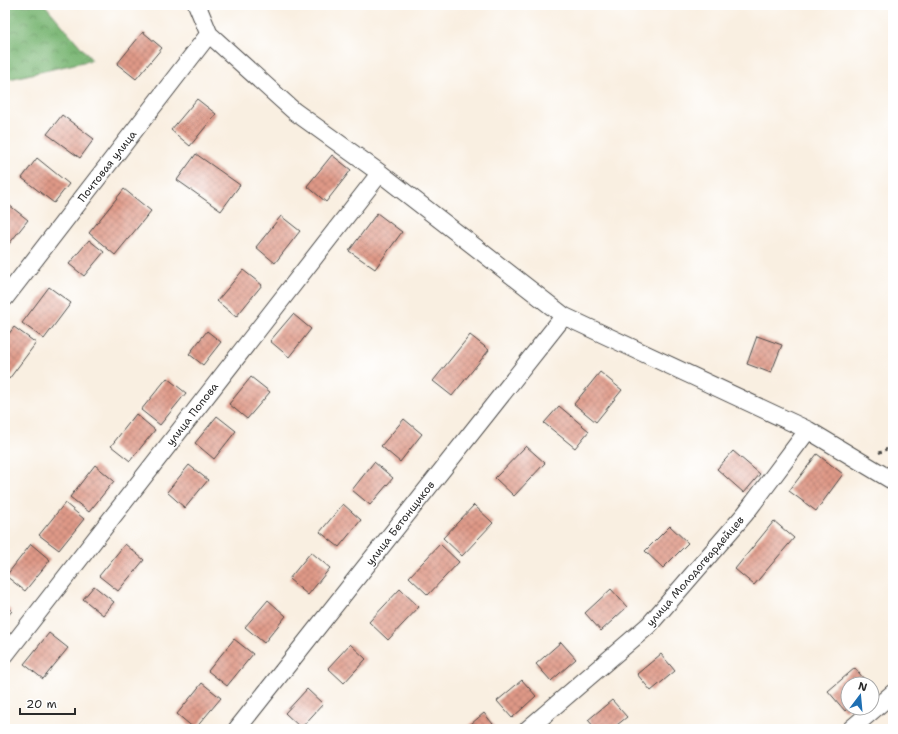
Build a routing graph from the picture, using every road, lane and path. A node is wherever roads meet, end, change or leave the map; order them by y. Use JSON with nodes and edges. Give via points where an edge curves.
{"nodes":[{"id":1,"x":197,"y":5,"type":"edge"},
{"id":2,"x":209,"y":34,"type":"junction"},
{"id":3,"x":380,"y":173,"type":"junction"},
{"id":4,"x":5,"y":298,"type":"edge"},
{"id":5,"x":564,"y":316,"type":"junction"},
{"id":6,"x":808,"y":430,"type":"junction"},
{"id":7,"x":893,"y":481,"type":"edge"},
{"id":8,"x":5,"y":655,"type":"edge"},
{"id":9,"x":893,"y":693,"type":"edge"},
{"id":10,"x":237,"y":729,"type":"edge"},
{"id":11,"x":528,"y":729,"type":"edge"},
{"id":12,"x":851,"y":729,"type":"edge"}],
"edges":[{"from":1,"to":2,"type":"street"},
{"from":2,"to":3,"type":"street","via":[[294,111]]},
{"from":2,"to":4,"type":"street","name":"Почтовая улица"},
{"from":3,"to":5,"type":"street"},
{"from":3,"to":8,"type":"street","name":"улица Попова"},
{"from":5,"to":6,"type":"street"},
{"from":5,"to":10,"type":"street","name":"улица Бетонщиков"},
{"from":6,"to":7,"type":"street"},
{"from":6,"to":11,"type":"street","name":"улица Молодогвардейцев","via":[[744,514],[649,625]]},
{"from":9,"to":12,"type":"street"}]}
